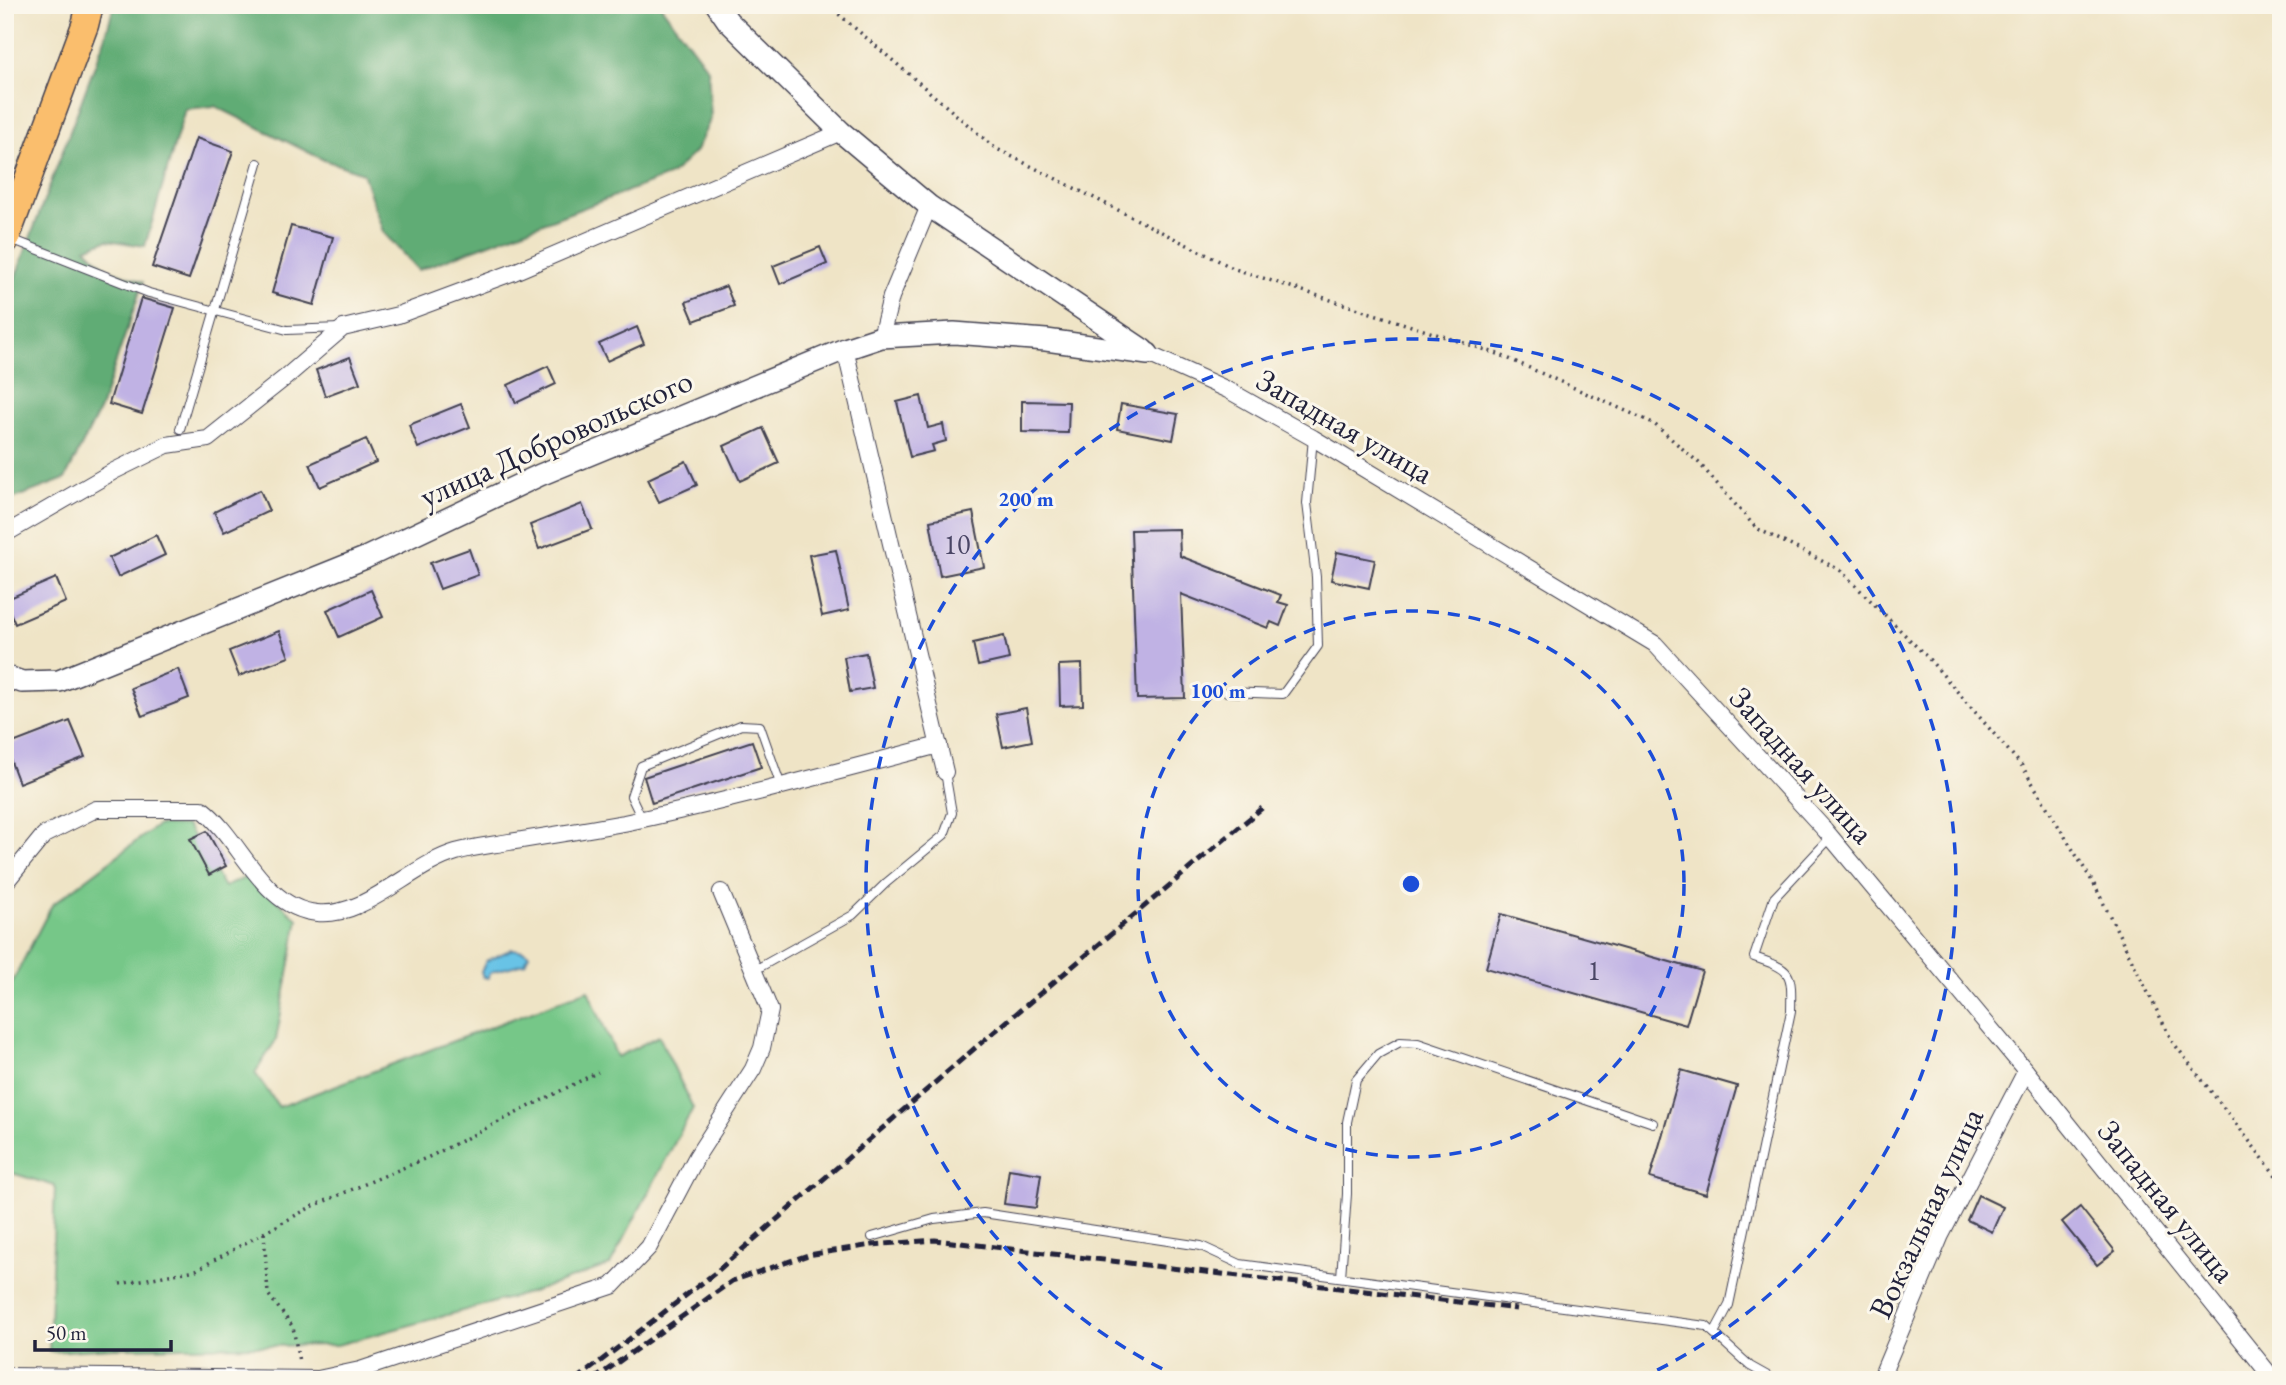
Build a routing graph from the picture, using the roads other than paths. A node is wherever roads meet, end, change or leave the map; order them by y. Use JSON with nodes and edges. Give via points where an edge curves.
{"nodes":[{"id":1,"x":90,"y":5,"type":"edge"},
{"id":2,"x":717,"y":5,"type":"edge"},
{"id":3,"x":841,"y":132,"type":"junction"},
{"id":4,"x":258,"y":163,"type":"dead end"},
{"id":5,"x":929,"y":206,"type":"junction"},
{"id":6,"x":6,"y":240,"type":"edge"},
{"id":7,"x":215,"y":311,"type":"junction"},
{"id":8,"x":343,"y":328,"type":"junction"},
{"id":9,"x":881,"y":337,"type":"junction"},
{"id":10,"x":845,"y":349,"type":"junction"},
{"id":11,"x":1148,"y":354,"type":"junction"},
{"id":12,"x":180,"y":429,"type":"dead end"},
{"id":13,"x":1313,"y":438,"type":"junction"},
{"id":14,"x":5,"y":534,"type":"edge"},
{"id":15,"x":5,"y":676,"type":"edge"},
{"id":16,"x":1227,"y":692,"type":"dead end"},
{"id":17,"x":939,"y":745,"type":"junction"},
{"id":18,"x":945,"y":772,"type":"joint"},
{"id":19,"x":781,"y":786,"type":"junction"},
{"id":20,"x":642,"y":819,"type":"junction"},
{"id":21,"x":1831,"y":837,"type":"junction"},
{"id":22,"x":5,"y":883,"type":"edge"},
{"id":23,"x":721,"y":892,"type":"dead end"},
{"id":24,"x":753,"y":971,"type":"junction"},
{"id":25,"x":2026,"y":1071,"type":"junction"},
{"id":26,"x":1653,"y":1123,"type":"dead end"},
{"id":27,"x":872,"y":1237,"type":"dead end"},
{"id":28,"x":1341,"y":1277,"type":"junction"},
{"id":29,"x":1714,"y":1333,"type":"junction"},
{"id":30,"x":5,"y":1376,"type":"edge"},
{"id":31,"x":302,"y":1379,"type":"edge"},
{"id":32,"x":1775,"y":1380,"type":"edge"},
{"id":33,"x":1880,"y":1380,"type":"edge"},
{"id":34,"x":2274,"y":1380,"type":"edge"}],
"edges":[{"from":1,"to":6,"type":"main road"},
{"from":2,"to":3,"type":"street"},
{"from":3,"to":5,"type":"street"},
{"from":3,"to":8,"type":"street","via":[[514,272],[398,315]]},
{"from":4,"to":7,"type":"lane"},
{"from":5,"to":9,"type":"street","via":[[891,297]]},
{"from":5,"to":11,"type":"street"},
{"from":6,"to":7,"type":"lane","via":[[149,293]]},
{"from":7,"to":8,"type":"lane","via":[[287,330]]},
{"from":7,"to":12,"type":"lane"},
{"from":8,"to":14,"type":"street","via":[[208,439],[167,445]]},
{"from":9,"to":10,"type":"street","name":"улица Добровольского"},
{"from":9,"to":11,"type":"street","name":"улица Добровольского","via":[[954,333]]},
{"from":10,"to":15,"type":"street","name":"улица Добровольского","via":[[540,475],[365,558],[59,681],[22,682]]},
{"from":10,"to":17,"type":"street"},
{"from":11,"to":13,"type":"street","name":"Западная улица","via":[[1228,390]]},
{"from":13,"to":16,"type":"lane","via":[[1307,503],[1318,646],[1283,694]]},
{"from":13,"to":21,"type":"street","name":"Западная улица","via":[[1656,643]]},
{"from":17,"to":18,"type":"street"},
{"from":17,"to":19,"type":"street"},
{"from":18,"to":24,"type":"lane","via":[[953,813],[944,835],[853,915]]},
{"from":19,"to":20,"type":"street"},
{"from":19,"to":20,"type":"lane","via":[[760,726],[741,725],[641,766],[631,796]]},
{"from":20,"to":22,"type":"street","via":[[455,852],[352,909],[319,913],[298,909],[270,890],[202,809],[96,809],[44,835]]},
{"from":21,"to":25,"type":"street","name":"Западная улица"},
{"from":21,"to":29,"type":"lane","via":[[1774,898],[1754,957],[1782,967],[1792,983],[1791,1012],[1729,1305]]},
{"from":23,"to":24,"type":"street"},
{"from":24,"to":31,"type":"street","via":[[769,1010],[754,1069],[697,1156],[649,1247],[612,1286],[360,1370]]},
{"from":25,"to":33,"type":"street","name":"Вокзальная улица","via":[[1941,1235]]},
{"from":25,"to":34,"type":"street","name":"Западная улица"},
{"from":26,"to":28,"type":"lane","via":[[1418,1043],[1400,1042],[1378,1054],[1356,1080],[1348,1122]]},
{"from":27,"to":28,"type":"lane","via":[[934,1219],[983,1213],[1201,1246],[1240,1264]]},
{"from":28,"to":29,"type":"lane","via":[[1706,1326]]},
{"from":29,"to":32,"type":"lane","via":[[1750,1366]]},
{"from":30,"to":31,"type":"street"}]}
